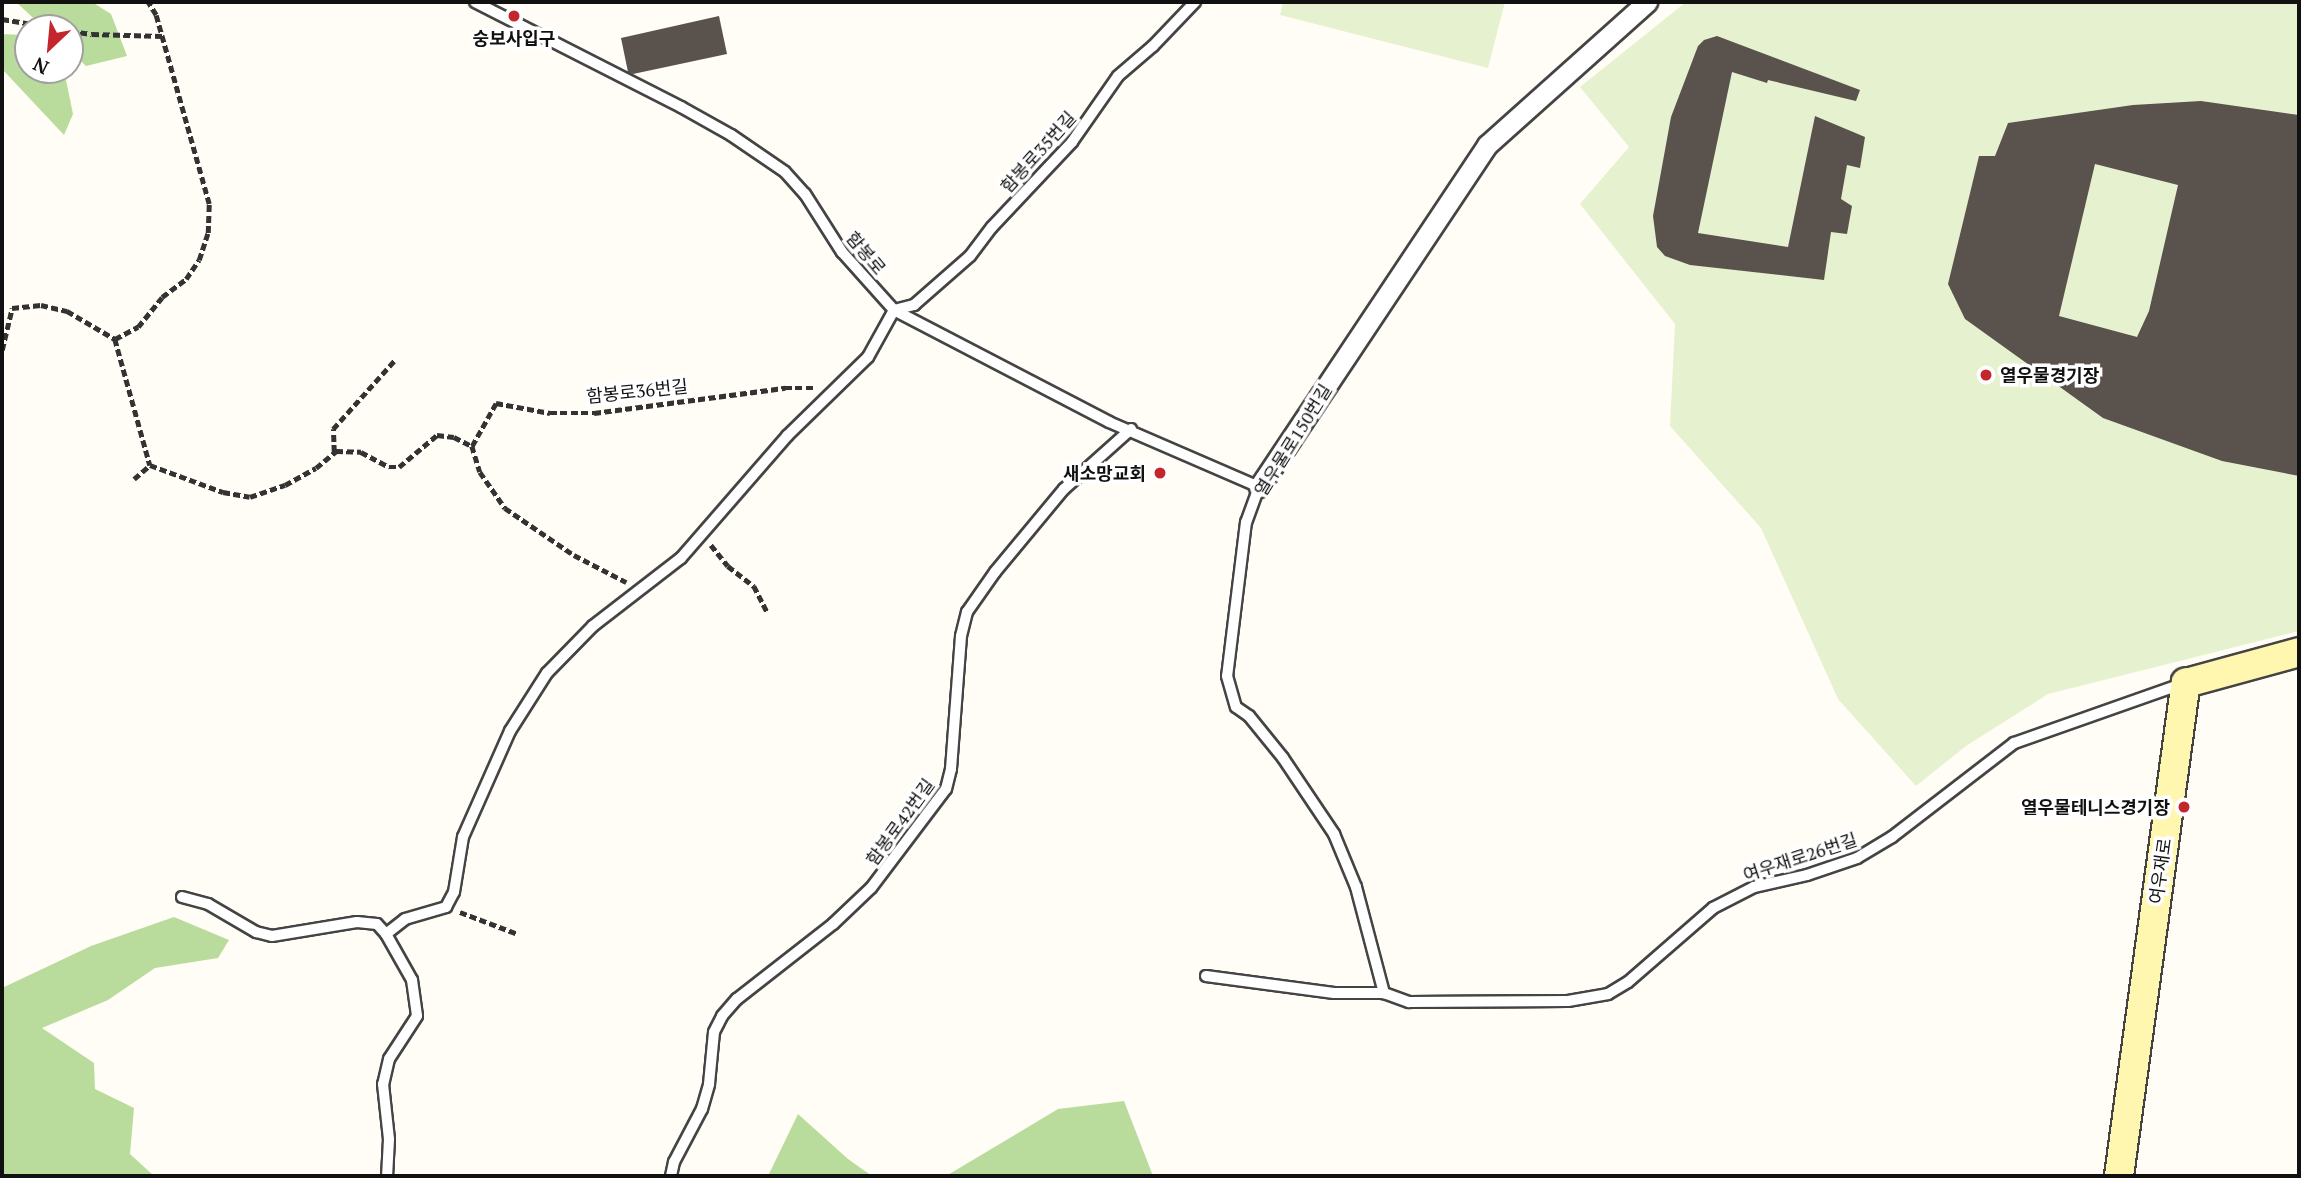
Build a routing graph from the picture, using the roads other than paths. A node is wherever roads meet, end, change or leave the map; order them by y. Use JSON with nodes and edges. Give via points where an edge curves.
{"nodes":[{"id":1,"x":475,"y":2,"type":"edge"},
{"id":2,"x":1195,"y":2,"type":"edge"},
{"id":3,"x":1647,"y":2,"type":"edge"},
{"id":4,"x":894,"y":310,"type":"junction"},
{"id":5,"x":1131,"y":429,"type":"junction"},
{"id":6,"x":1259,"y":487,"type":"junction"},
{"id":7,"x":2299,"y":652,"type":"edge"},
{"id":8,"x":2186,"y":682,"type":"junction"},
{"id":9,"x":182,"y":897,"type":"dead end"},
{"id":10,"x":386,"y":934,"type":"junction"},
{"id":11,"x":1206,"y":976,"type":"dead end"},
{"id":12,"x":1384,"y":993,"type":"junction"},
{"id":13,"x":387,"y":1176,"type":"edge"},
{"id":14,"x":671,"y":1176,"type":"edge"},
{"id":15,"x":2119,"y":1176,"type":"edge"}],
"edges":[{"from":1,"to":4,"type":"lane","name":"함봉로","via":[[681,107],[785,172],[842,251]]},
{"from":2,"to":4,"type":"lane","name":"함봉로35번길","via":[[1118,76],[1072,142],[971,256],[914,305]]},
{"from":3,"to":6,"type":"street","name":"열우물로150번길","via":[[1487,145]]},
{"from":4,"to":5,"type":"lane","name":"함봉로","via":[[1109,422]]},
{"from":4,"to":10,"type":"lane","via":[[868,357],[778,446],[681,558],[593,626],[547,673],[510,732],[463,837],[454,892],[446,907],[405,919]]},
{"from":5,"to":6,"type":"lane","name":"함봉로"},
{"from":5,"to":14,"type":"lane","name":"함봉로42번길","via":[[1064,489],[967,612],[946,789],[871,888],[722,1016],[714,1032],[702,1109]]},
{"from":6,"to":12,"type":"lane","name":"열우물로150번길","via":[[1246,522],[1227,676],[1236,706],[1283,758],[1335,834],[1356,887]]},
{"from":7,"to":8,"type":"street"},
{"from":8,"to":12,"type":"lane","name":"여우재로26번길","via":[[2014,743],[1892,837],[1857,858],[1754,887],[1713,908],[1628,982],[1608,993],[1568,1001],[1409,1002]]},
{"from":8,"to":15,"type":"street","name":"여우재로"},
{"from":9,"to":10,"type":"lane","via":[[208,904],[256,932],[272,936],[357,922],[377,924]]},
{"from":10,"to":13,"type":"lane","via":[[412,981],[417,1016],[389,1059],[383,1084],[389,1139]]},
{"from":11,"to":12,"type":"lane","name":"여우재로26번길","via":[[1334,993]]}]}
